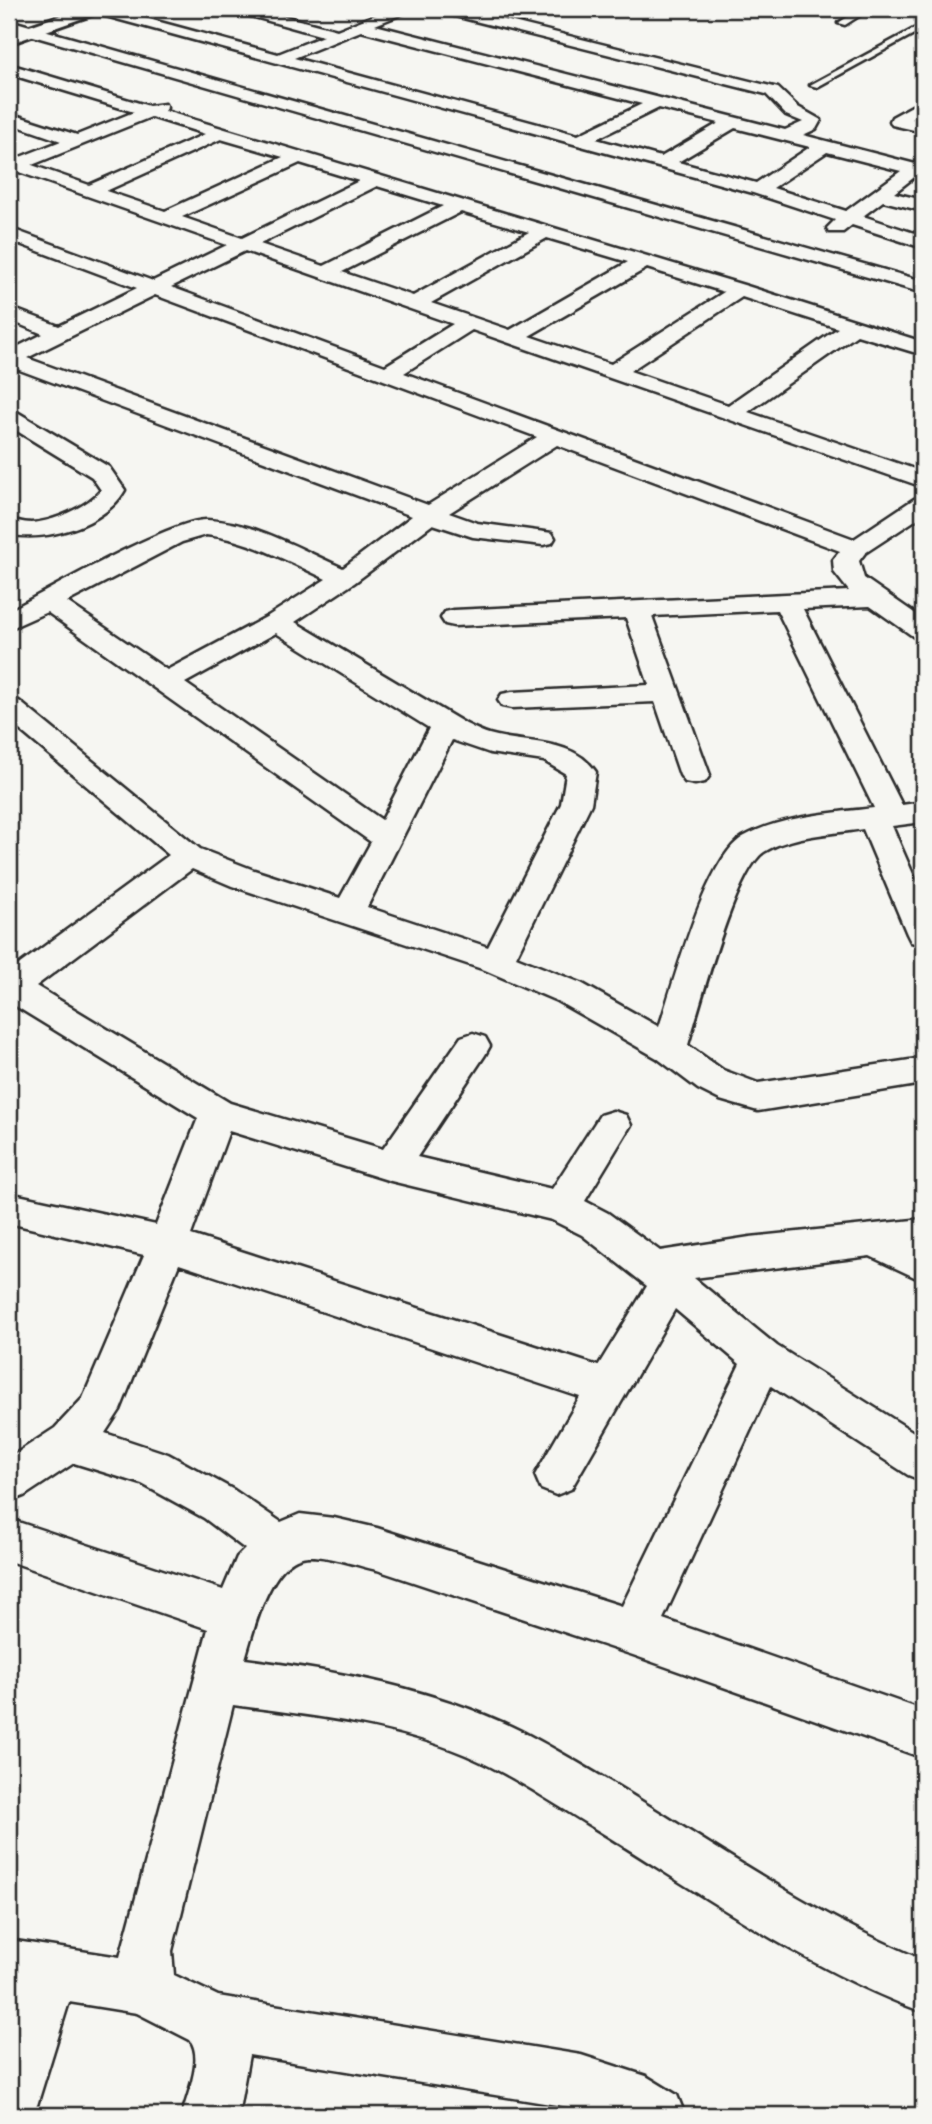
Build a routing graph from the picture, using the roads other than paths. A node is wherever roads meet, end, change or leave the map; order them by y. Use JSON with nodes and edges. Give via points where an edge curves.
{"nodes":[{"id":1,"x":95,"y":9,"type":"edge"},
{"id":2,"x":241,"y":9,"type":"edge"},
{"id":3,"x":444,"y":9,"type":"edge"},
{"id":4,"x":866,"y":9,"type":"edge"},
{"id":5,"x":394,"y":12,"type":"edge"},
{"id":6,"x":360,"y":17,"type":"edge"},
{"id":7,"x":842,"y":23,"type":"dead end"},
{"id":8,"x":9,"y":24,"type":"edge"},
{"id":9,"x":923,"y":26,"type":"edge"},
{"id":10,"x":32,"y":31,"type":"junction"},
{"id":11,"x":338,"y":35,"type":"junction"},
{"id":12,"x":9,"y":39,"type":"edge"},
{"id":13,"x":426,"y":44,"type":"junction"},
{"id":14,"x":602,"y":47,"type":"junction"},
{"id":15,"x":400,"y":55,"type":"dead end"},
{"id":16,"x":282,"y":58,"type":"junction"},
{"id":17,"x":500,"y":63,"type":"junction"},
{"id":18,"x":375,"y":66,"type":"dead end"},
{"id":19,"x":9,"y":69,"type":"edge"},
{"id":20,"x":477,"y":72,"type":"dead end"},
{"id":21,"x":544,"y":74,"type":"junction"},
{"id":22,"x":349,"y":77,"type":"junction"},
{"id":23,"x":577,"y":82,"type":"junction"},
{"id":24,"x":216,"y":85,"type":"junction"},
{"id":25,"x":814,"y":85,"type":"dead end"},
{"id":26,"x":444,"y":87,"type":"dead end"},
{"id":27,"x":555,"y":93,"type":"dead end"},
{"id":28,"x":194,"y":94,"type":"dead end"},
{"id":29,"x":421,"y":96,"type":"junction"},
{"id":30,"x":172,"y":103,"type":"dead end"},
{"id":31,"x":656,"y":103,"type":"junction"},
{"id":32,"x":923,"y":105,"type":"edge"},
{"id":33,"x":522,"y":108,"type":"dead end"},
{"id":34,"x":150,"y":111,"type":"junction"},
{"id":35,"x":9,"y":118,"type":"edge"},
{"id":36,"x":499,"y":118,"type":"junction"},
{"id":37,"x":733,"y":122,"type":"junction"},
{"id":38,"x":923,"y":127,"type":"edge"},
{"id":39,"x":220,"y":133,"type":"junction"},
{"id":40,"x":787,"y":136,"type":"junction"},
{"id":41,"x":582,"y":140,"type":"junction"},
{"id":42,"x":78,"y":141,"type":"junction"},
{"id":43,"x":420,"y":143,"type":"junction"},
{"id":44,"x":824,"y":146,"type":"junction"},
{"id":45,"x":399,"y":153,"type":"dead end"},
{"id":46,"x":634,"y":156,"type":"junction"},
{"id":47,"x":298,"y":157,"type":"junction"},
{"id":48,"x":662,"y":164,"type":"junction"},
{"id":49,"x":11,"y":166,"type":"edge"},
{"id":50,"x":918,"y":170,"type":"edge"},
{"id":51,"x":370,"y":172,"type":"junction"},
{"id":52,"x":573,"y":187,"type":"junction"},
{"id":53,"x":759,"y":189,"type":"junction"},
{"id":54,"x":90,"y":191,"type":"junction"},
{"id":55,"x":880,"y":195,"type":"junction"},
{"id":56,"x":458,"y":206,"type":"junction"},
{"id":57,"x":923,"y":206,"type":"edge"},
{"id":58,"x":166,"y":216,"type":"junction"},
{"id":59,"x":850,"y":219,"type":"junction"},
{"id":60,"x":544,"y":232,"type":"junction"},
{"id":61,"x":9,"y":234,"type":"edge"},
{"id":62,"x":923,"y":243,"type":"edge"},
{"id":63,"x":246,"y":244,"type":"junction"},
{"id":64,"x":801,"y":252,"type":"junction"},
{"id":65,"x":645,"y":261,"type":"junction"},
{"id":66,"x":327,"y":272,"type":"junction"},
{"id":67,"x":923,"y":287,"type":"edge"},
{"id":68,"x":153,"y":289,"type":"junction"},
{"id":69,"x":740,"y":290,"type":"junction"},
{"id":70,"x":416,"y":303,"type":"junction"},
{"id":71,"x":9,"y":313,"type":"edge"},
{"id":72,"x":471,"y":322,"type":"junction"},
{"id":73,"x":854,"y":327,"type":"junction"},
{"id":74,"x":60,"y":334,"type":"junction"},
{"id":75,"x":513,"y":337,"type":"junction"},
{"id":76,"x":923,"y":349,"type":"edge"},
{"id":77,"x":614,"y":372,"type":"junction"},
{"id":78,"x":387,"y":374,"type":"junction"},
{"id":79,"x":731,"y":413,"type":"junction"},
{"id":80,"x":9,"y":416,"type":"edge"},
{"id":81,"x":555,"y":436,"type":"junction"},
{"id":82,"x":923,"y":480,"type":"edge"},
{"id":83,"x":923,"y":504,"type":"edge"},
{"id":84,"x":430,"y":514,"type":"junction"},
{"id":85,"x":9,"y":526,"type":"edge"},
{"id":86,"x":543,"y":538,"type":"dead end"},
{"id":87,"x":856,"y":548,"type":"junction"},
{"id":88,"x":345,"y":578,"type":"junction"},
{"id":89,"x":874,"y":598,"type":"junction"},
{"id":90,"x":48,"y":601,"type":"junction"},
{"id":91,"x":786,"y":602,"type":"junction"},
{"id":92,"x":636,"y":609,"type":"junction"},
{"id":93,"x":454,"y":618,"type":"dead end"},
{"id":94,"x":9,"y":621,"type":"edge"},
{"id":95,"x":277,"y":622,"type":"junction"},
{"id":96,"x":923,"y":631,"type":"edge"},
{"id":97,"x":166,"y":682,"type":"junction"},
{"id":98,"x":666,"y":693,"type":"junction"},
{"id":99,"x":512,"y":700,"type":"dead end"},
{"id":100,"x":9,"y":707,"type":"edge"},
{"id":101,"x":445,"y":725,"type":"junction"},
{"id":102,"x":695,"y":775,"type":"dead end"},
{"id":103,"x":897,"y":816,"type":"edge"},
{"id":104,"x":388,"y":839,"type":"junction"},
{"id":105,"x":189,"y":856,"type":"junction"},
{"id":106,"x":348,"y":912,"type":"junction"},
{"id":107,"x":923,"y":933,"type":"edge"},
{"id":108,"x":497,"y":962,"type":"junction"},
{"id":109,"x":10,"y":986,"type":"edge"},
{"id":110,"x":473,"y":1046,"type":"dead end"},
{"id":111,"x":669,"y":1049,"type":"junction"},
{"id":112,"x":923,"y":1071,"type":"edge"},
{"id":113,"x":218,"y":1113,"type":"junction"},
{"id":114,"x":613,"y":1125,"type":"dead end"},
{"id":115,"x":391,"y":1166,"type":"junction"},
{"id":116,"x":561,"y":1207,"type":"junction"},
{"id":117,"x":9,"y":1208,"type":"edge"},
{"id":118,"x":923,"y":1235,"type":"edge"},
{"id":119,"x":874,"y":1240,"type":"junction"},
{"id":120,"x":167,"y":1244,"type":"junction"},
{"id":121,"x":923,"y":1265,"type":"edge"},
{"id":122,"x":662,"y":1276,"type":"junction"},
{"id":123,"x":763,"y":1359,"type":"junction"},
{"id":124,"x":607,"y":1387,"type":"junction"},
{"id":125,"x":71,"y":1442,"type":"junction"},
{"id":126,"x":923,"y":1461,"type":"edge"},
{"id":127,"x":556,"y":1475,"type":"dead end"},
{"id":128,"x":9,"y":1482,"type":"edge"},
{"id":129,"x":9,"y":1540,"type":"edge"},
{"id":130,"x":278,"y":1545,"type":"junction"},
{"id":131,"x":234,"y":1616,"type":"junction"},
{"id":132,"x":633,"y":1632,"type":"junction"},
{"id":133,"x":216,"y":1679,"type":"junction"},
{"id":134,"x":923,"y":1734,"type":"edge"},
{"id":135,"x":30,"y":1969,"type":"edge"},
{"id":136,"x":923,"y":1986,"type":"edge"},
{"id":137,"x":148,"y":1988,"type":"junction"},
{"id":138,"x":213,"y":2022,"type":"junction"},
{"id":139,"x":9,"y":2110,"type":"edge"},
{"id":140,"x":210,"y":2115,"type":"edge"},
{"id":141,"x":657,"y":2115,"type":"edge"}],
"edges":[{"from":1,"to":10,"type":"street"},
{"from":1,"to":16,"type":"street"},
{"from":2,"to":11,"type":"street"},
{"from":3,"to":14,"type":"street"},
{"from":4,"to":7,"type":"lane"},
{"from":5,"to":6,"type":"street"},
{"from":6,"to":11,"type":"street"},
{"from":6,"to":13,"type":"street"},
{"from":8,"to":10,"type":"street"},
{"from":9,"to":25,"type":"lane"},
{"from":10,"to":12,"type":"street"},
{"from":10,"to":24,"type":"street"},
{"from":11,"to":16,"type":"street"},
{"from":13,"to":15,"type":"street"},
{"from":13,"to":17,"type":"street"},
{"from":14,"to":21,"type":"street"},
{"from":14,"to":40,"type":"street","via":[[772,91],[792,111],[813,120]]},
{"from":16,"to":22,"type":"street"},
{"from":16,"to":24,"type":"street"},
{"from":17,"to":20,"type":"street"},
{"from":17,"to":21,"type":"street"},
{"from":18,"to":22,"type":"street"},
{"from":19,"to":34,"type":"street"},
{"from":21,"to":23,"type":"street"},
{"from":22,"to":29,"type":"street"},
{"from":23,"to":27,"type":"street"},
{"from":23,"to":31,"type":"street"},
{"from":24,"to":28,"type":"street"},
{"from":24,"to":43,"type":"street"},
{"from":26,"to":29,"type":"street"},
{"from":29,"to":36,"type":"street"},
{"from":30,"to":34,"type":"street"},
{"from":31,"to":37,"type":"street"},
{"from":31,"to":41,"type":"street"},
{"from":32,"to":38,"type":"street","via":[[898,121]]},
{"from":33,"to":36,"type":"street"},
{"from":34,"to":39,"type":"street"},
{"from":34,"to":42,"type":"street"},
{"from":35,"to":42,"type":"street"},
{"from":36,"to":41,"type":"street"},
{"from":37,"to":40,"type":"street"},
{"from":37,"to":48,"type":"street"},
{"from":39,"to":47,"type":"street"},
{"from":39,"to":54,"type":"street"},
{"from":40,"to":44,"type":"street"},
{"from":41,"to":46,"type":"street"},
{"from":42,"to":49,"type":"street"},
{"from":43,"to":45,"type":"street"},
{"from":43,"to":52,"type":"street"},
{"from":44,"to":50,"type":"street"},
{"from":44,"to":53,"type":"street"},
{"from":46,"to":48,"type":"street"},
{"from":46,"to":52,"type":"street"},
{"from":47,"to":51,"type":"street"},
{"from":47,"to":58,"type":"street"},
{"from":48,"to":53,"type":"street"},
{"from":49,"to":54,"type":"street"},
{"from":50,"to":55,"type":"street"},
{"from":51,"to":56,"type":"street"},
{"from":51,"to":63,"type":"street"},
{"from":52,"to":64,"type":"street"},
{"from":53,"to":59,"type":"street"},
{"from":54,"to":58,"type":"street"},
{"from":55,"to":57,"type":"street"},
{"from":55,"to":59,"type":"street"},
{"from":56,"to":60,"type":"street"},
{"from":56,"to":66,"type":"street"},
{"from":58,"to":63,"type":"street"},
{"from":59,"to":62,"type":"street"},
{"from":59,"to":64,"type":"street"},
{"from":60,"to":65,"type":"street"},
{"from":60,"to":70,"type":"street"},
{"from":61,"to":68,"type":"street"},
{"from":63,"to":66,"type":"street"},
{"from":63,"to":68,"type":"street"},
{"from":64,"to":67,"type":"street"},
{"from":65,"to":69,"type":"street"},
{"from":65,"to":75,"type":"street"},
{"from":66,"to":70,"type":"street"},
{"from":68,"to":74,"type":"street"},
{"from":68,"to":78,"type":"street"},
{"from":69,"to":73,"type":"street"},
{"from":69,"to":77,"type":"street"},
{"from":70,"to":72,"type":"street"},
{"from":71,"to":74,"type":"street"},
{"from":72,"to":75,"type":"street"},
{"from":72,"to":78,"type":"street"},
{"from":73,"to":76,"type":"street"},
{"from":73,"to":79,"type":"street"},
{"from":74,"to":84,"type":"street","via":[[9,359]]},
{"from":75,"to":77,"type":"street"},
{"from":77,"to":79,"type":"street"},
{"from":78,"to":81,"type":"street"},
{"from":79,"to":82,"type":"street"},
{"from":80,"to":85,"type":"street","via":[[101,472],[113,490],[104,503],[55,524],[29,531]]},
{"from":81,"to":84,"type":"street"},
{"from":81,"to":87,"type":"street"},
{"from":83,"to":87,"type":"street"},
{"from":84,"to":86,"type":"street","via":[[473,530]]},
{"from":84,"to":88,"type":"street"},
{"from":87,"to":89,"type":"street","via":[[846,560],[847,572]]},
{"from":88,"to":90,"type":"street","via":[[253,537],[204,527],[173,537]]},
{"from":88,"to":95,"type":"street"},
{"from":89,"to":91,"type":"street"},
{"from":89,"to":96,"type":"street"},
{"from":90,"to":94,"type":"street"},
{"from":90,"to":97,"type":"street"},
{"from":91,"to":92,"type":"street"},
{"from":91,"to":103,"type":"street"},
{"from":92,"to":93,"type":"street"},
{"from":92,"to":98,"type":"street"},
{"from":95,"to":97,"type":"street"},
{"from":95,"to":101,"type":"street"},
{"from":97,"to":104,"type":"street"},
{"from":98,"to":99,"type":"street"},
{"from":98,"to":102,"type":"street"},
{"from":100,"to":105,"type":"street"},
{"from":101,"to":104,"type":"street"},
{"from":101,"to":108,"type":"street","via":[[493,744],[567,759],[581,772],[576,804]]},
{"from":103,"to":107,"type":"street"},
{"from":103,"to":111,"type":"street","via":[[781,834],[753,844],[723,886]]},
{"from":104,"to":106,"type":"street"},
{"from":105,"to":106,"type":"street"},
{"from":105,"to":109,"type":"street"},
{"from":106,"to":108,"type":"street"},
{"from":108,"to":111,"type":"street","via":[[569,992]]},
{"from":109,"to":113,"type":"street"},
{"from":110,"to":115,"type":"street"},
{"from":111,"to":112,"type":"street","via":[[712,1082],[758,1097]]},
{"from":113,"to":115,"type":"street"},
{"from":113,"to":120,"type":"street"},
{"from":114,"to":116,"type":"street"},
{"from":115,"to":116,"type":"street"},
{"from":116,"to":122,"type":"street","via":[[595,1224]]},
{"from":117,"to":120,"type":"street"},
{"from":118,"to":119,"type":"street"},
{"from":119,"to":121,"type":"street"},
{"from":119,"to":122,"type":"street","via":[[737,1254]]},
{"from":120,"to":124,"type":"street"},
{"from":120,"to":125,"type":"street","via":[[99,1410]]},
{"from":122,"to":123,"type":"street"},
{"from":122,"to":124,"type":"street"},
{"from":123,"to":126,"type":"street"},
{"from":123,"to":132,"type":"street"},
{"from":124,"to":127,"type":"street"},
{"from":125,"to":128,"type":"street"},
{"from":125,"to":130,"type":"street","via":[[153,1468],[219,1504]]},
{"from":129,"to":131,"type":"street"},
{"from":130,"to":131,"type":"street","via":[[253,1572]]},
{"from":130,"to":132,"type":"street","via":[[300,1535],[345,1541]]},
{"from":131,"to":133,"type":"street"},
{"from":132,"to":134,"type":"street"},
{"from":133,"to":136,"type":"street","via":[[354,1697],[420,1713],[476,1734],[861,1960]]},
{"from":133,"to":137,"type":"street","via":[[146,1951]]},
{"from":135,"to":137,"type":"street"},
{"from":135,"to":139,"type":"street"},
{"from":137,"to":138,"type":"street","via":[[161,1999]]},
{"from":138,"to":140,"type":"street","via":[[222,2051]]},
{"from":138,"to":141,"type":"street","via":[[580,2082],[627,2095]]}]}
